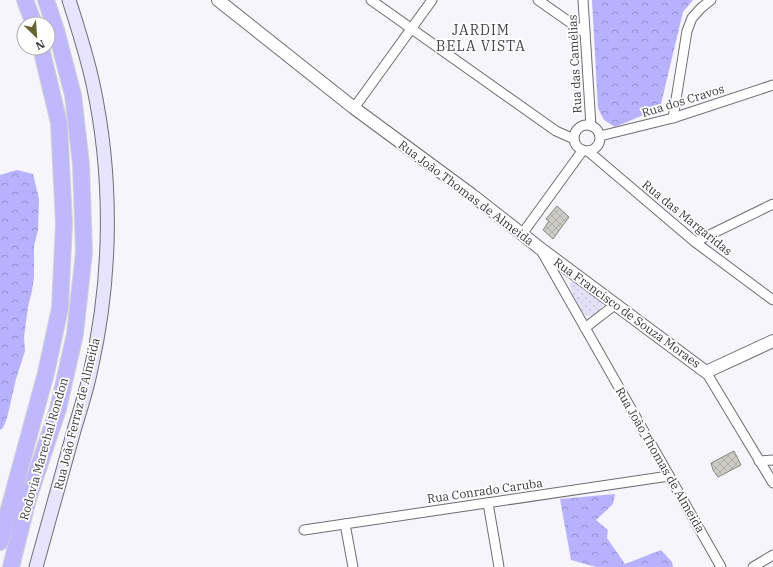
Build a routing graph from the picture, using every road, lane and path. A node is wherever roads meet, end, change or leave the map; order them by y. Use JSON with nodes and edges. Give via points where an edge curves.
{"nodes":[{"id":1,"x":25,"y":0,"type":"edge"},
{"id":2,"x":46,"y":0,"type":"edge"},
{"id":3,"x":69,"y":0,"type":"edge"},
{"id":4,"x":218,"y":0,"type":"edge"},
{"id":5,"x":371,"y":0,"type":"edge"},
{"id":6,"x":432,"y":0,"type":"edge"},
{"id":7,"x":538,"y":0,"type":"edge"},
{"id":8,"x":583,"y":0,"type":"edge"},
{"id":9,"x":711,"y":0,"type":"edge"},
{"id":10,"x":31,"y":16,"type":"edge"},
{"id":11,"x":411,"y":29,"type":"junction"},
{"id":12,"x":585,"y":33,"type":"junction"},
{"id":13,"x":43,"y":56,"type":"edge"},
{"id":14,"x":773,"y":86,"type":"edge"},
{"id":15,"x":354,"y":108,"type":"junction"},
{"id":16,"x":673,"y":118,"type":"junction"},
{"id":17,"x":591,"y":126,"type":"junction"},
{"id":18,"x":600,"y":136,"type":"junction"},
{"id":19,"x":574,"y":139,"type":"junction"},
{"id":20,"x":585,"y":151,"type":"junction"},
{"id":21,"x":773,"y":204,"type":"edge"},
{"id":22,"x":522,"y":234,"type":"junction"},
{"id":23,"x":695,"y":242,"type":"junction"},
{"id":24,"x":540,"y":250,"type":"junction"},
{"id":25,"x":773,"y":300,"type":"edge"},
{"id":26,"x":616,"y":304,"type":"junction"},
{"id":27,"x":585,"y":328,"type":"junction"},
{"id":28,"x":773,"y":341,"type":"edge"},
{"id":29,"x":706,"y":372,"type":"junction"},
{"id":30,"x":773,"y":460,"type":"edge"},
{"id":31,"x":759,"y":461,"type":"junction"},
{"id":32,"x":669,"y":476,"type":"junction"},
{"id":33,"x":773,"y":483,"type":"edge"},
{"id":34,"x":488,"y":503,"type":"junction"},
{"id":35,"x":344,"y":524,"type":"junction"},
{"id":36,"x":304,"y":530,"type":"dead end"},
{"id":37,"x":0,"y":542,"type":"edge"},
{"id":38,"x":773,"y":555,"type":"edge"},
{"id":39,"x":11,"y":567,"type":"edge"},
{"id":40,"x":36,"y":567,"type":"edge"},
{"id":41,"x":353,"y":567,"type":"edge"},
{"id":42,"x":499,"y":567,"type":"edge"},
{"id":43,"x":721,"y":567,"type":"edge"},
{"id":44,"x":752,"y":567,"type":"edge"}],
"edges":[{"from":1,"to":10,"type":"highway"},
{"from":2,"to":39,"type":"highway","name":"Rodovia Marechal Rondon","via":[[74,95],[81,164],[84,252],[75,334],[58,409],[28,499]]},
{"from":3,"to":40,"type":"main road","name":"Rua João Ferraz de Almeida","via":[[93,84],[102,134],[108,223],[100,320],[91,370]]},
{"from":4,"to":15,"type":"street","name":"Rua João Thomas de Almeida"},
{"from":5,"to":11,"type":"street"},
{"from":6,"to":11,"type":"street"},
{"from":7,"to":12,"type":"street"},
{"from":8,"to":12,"type":"street","name":"Rua das Camélias"},
{"from":9,"to":16,"type":"street","via":[[692,18],[686,32]]},
{"from":11,"to":15,"type":"street"},
{"from":11,"to":19,"type":"street","via":[[556,131]]},
{"from":12,"to":17,"type":"street","name":"Rua das Camélias"},
{"from":13,"to":37,"type":"highway","name":"Rodovia Marechal Rondon","via":[[59,123],[64,223],[60,308],[44,381]]},
{"from":14,"to":16,"type":"street","name":"Rua dos Cravos"},
{"from":15,"to":22,"type":"street","name":"Rua João Thomas de Almeida"},
{"from":16,"to":18,"type":"street","name":"Rua dos Cravos"},
{"from":17,"to":18,"type":"street"},
{"from":17,"to":19,"type":"street","via":[[579,128]]},
{"from":18,"to":20,"type":"street","via":[[595,148]]},
{"from":19,"to":20,"type":"street","via":[[577,146]]},
{"from":20,"to":22,"type":"street"},
{"from":20,"to":23,"type":"street","name":"Rua das Margaridas"},
{"from":21,"to":23,"type":"street"},
{"from":22,"to":24,"type":"street","name":"Rua João Thomas de Almeida"},
{"from":23,"to":25,"type":"street","name":"Rua das Margaridas"},
{"from":24,"to":26,"type":"street","name":"Rua Francisco de Souza Moraes"},
{"from":24,"to":27,"type":"street","name":"Rua João Thomas de Almeida"},
{"from":26,"to":27,"type":"street"},
{"from":26,"to":29,"type":"street","name":"Rua Francisco de Souza Moraes"},
{"from":27,"to":32,"type":"street","name":"Rua João Thomas de Almeida"},
{"from":28,"to":29,"type":"street"},
{"from":29,"to":31,"type":"street","name":"Rua Francisco de Souza Moraes"},
{"from":30,"to":31,"type":"street"},
{"from":31,"to":33,"type":"street","name":"Rua Francisco de Souza Moraes"},
{"from":32,"to":34,"type":"street","name":"Rua Conrado Caruba"},
{"from":32,"to":43,"type":"street","name":"Rua João Thomas de Almeida"},
{"from":34,"to":35,"type":"street","name":"Rua Conrado Caruba"},
{"from":34,"to":42,"type":"street"},
{"from":35,"to":36,"type":"street","name":"Rua Conrado Caruba"},
{"from":35,"to":41,"type":"street"},
{"from":38,"to":44,"type":"street"}]}
